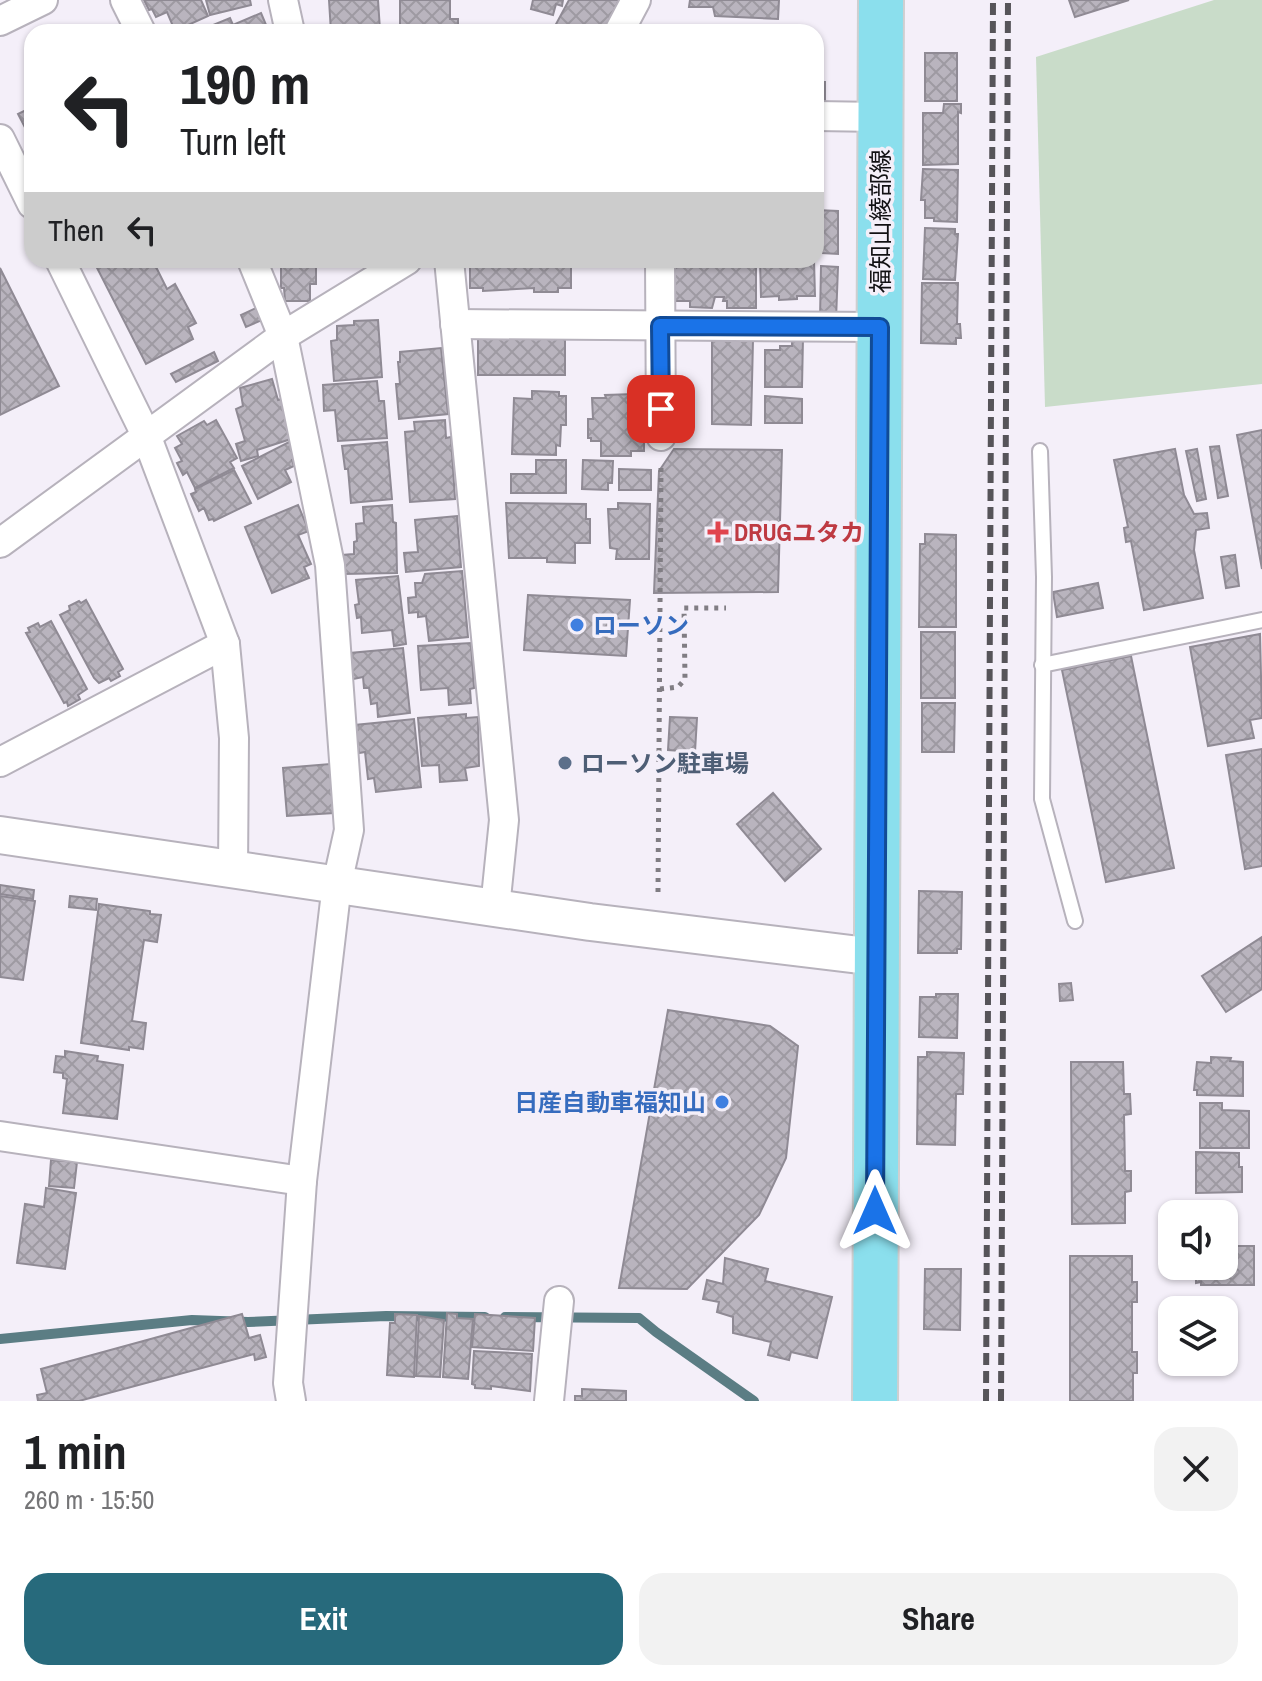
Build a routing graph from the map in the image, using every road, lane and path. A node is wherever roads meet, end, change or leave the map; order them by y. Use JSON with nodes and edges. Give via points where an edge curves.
{"nodes":[{"id":1,"x":43,"y":0,"type":"edge"},
{"id":2,"x":125,"y":0,"type":"edge"},
{"id":3,"x":283,"y":0,"type":"edge"},
{"id":4,"x":636,"y":0,"type":"edge"},
{"id":5,"x":881,"y":0,"type":"edge"},
{"id":6,"x":0,"y":21,"type":"edge"},
{"id":7,"x":137,"y":24,"type":"edge"},
{"id":8,"x":288,"y":24,"type":"edge"},
{"id":9,"x":623,"y":24,"type":"edge"},
{"id":10,"x":824,"y":116,"type":"edge"},
{"id":11,"x":880,"y":117,"type":"junction"},
{"id":12,"x":0,"y":139,"type":"edge"},
{"id":13,"x":24,"y":188,"type":"edge"},
{"id":14,"x":64,"y":268,"type":"edge"},
{"id":15,"x":255,"y":268,"type":"edge"},
{"id":16,"x":394,"y":268,"type":"edge"},
{"id":17,"x":450,"y":268,"type":"edge"},
{"id":18,"x":660,"y":268,"type":"edge"},
{"id":19,"x":455,"y":324,"type":"junction"},
{"id":20,"x":660,"y":326,"type":"junction"},
{"id":21,"x":880,"y":327,"type":"junction"},
{"id":22,"x":283,"y":336,"type":"junction"},
{"id":23,"x":146,"y":435,"type":"junction"},
{"id":24,"x":661,"y":436,"type":"joint"},
{"id":25,"x":1040,"y":451,"type":"dead end"},
{"id":26,"x":0,"y":543,"type":"edge"},
{"id":27,"x":726,"y":608,"type":"dead end"},
{"id":28,"x":1262,"y":620,"type":"edge"},
{"id":29,"x":225,"y":644,"type":"junction"},
{"id":30,"x":1042,"y":665,"type":"junction"},
{"id":31,"x":660,"y":689,"type":"junction"},
{"id":32,"x":0,"y":762,"type":"edge"},
{"id":33,"x":0,"y":835,"type":"edge"},
{"id":34,"x":233,"y":871,"type":"junction"},
{"id":35,"x":337,"y":884,"type":"junction"},
{"id":36,"x":658,"y":892,"type":"dead end"},
{"id":37,"x":495,"y":908,"type":"junction"},
{"id":38,"x":1075,"y":921,"type":"dead end"},
{"id":39,"x":876,"y":957,"type":"junction"},
{"id":40,"x":0,"y":1136,"type":"edge"},
{"id":41,"x":302,"y":1181,"type":"junction"},
{"id":42,"x":559,"y":1301,"type":"dead end"},
{"id":43,"x":291,"y":1401,"type":"edge"},
{"id":44,"x":549,"y":1401,"type":"edge"},
{"id":45,"x":875,"y":1401,"type":"edge"}],
"edges":[{"from":1,"to":6,"type":"street"},
{"from":2,"to":7,"type":"street"},
{"from":3,"to":8,"type":"street"},
{"from":4,"to":9,"type":"street"},
{"from":5,"to":11,"type":"main road","name":"福知山綾部線"},
{"from":10,"to":11,"type":"street"},
{"from":11,"to":21,"type":"main road","name":"福知山綾部線"},
{"from":12,"to":13,"type":"street"},
{"from":14,"to":23,"type":"street"},
{"from":15,"to":22,"type":"street"},
{"from":16,"to":22,"type":"street"},
{"from":17,"to":19,"type":"street"},
{"from":18,"to":20,"type":"street"},
{"from":19,"to":20,"type":"street"},
{"from":19,"to":37,"type":"street","via":[[504,820]]},
{"from":20,"to":21,"type":"street"},
{"from":20,"to":24,"type":"street"},
{"from":21,"to":39,"type":"main road","name":"福知山綾部線"},
{"from":22,"to":23,"type":"street"},
{"from":22,"to":35,"type":"street","via":[[330,565],[349,830]]},
{"from":23,"to":26,"type":"street"},
{"from":23,"to":29,"type":"street"},
{"from":24,"to":31,"type":"path"},
{"from":25,"to":30,"type":"lane"},
{"from":27,"to":31,"type":"path","via":[[684,608],[685,679],[678,687]]},
{"from":28,"to":30,"type":"lane"},
{"from":29,"to":32,"type":"street"},
{"from":29,"to":34,"type":"street","via":[[234,738]]},
{"from":30,"to":38,"type":"lane","via":[[1042,799]]},
{"from":31,"to":36,"type":"path"},
{"from":33,"to":34,"type":"street"},
{"from":34,"to":35,"type":"street"},
{"from":35,"to":37,"type":"street"},
{"from":35,"to":41,"type":"street"},
{"from":37,"to":39,"type":"street"},
{"from":39,"to":45,"type":"main road","name":"福知山綾部線"},
{"from":40,"to":41,"type":"street"},
{"from":41,"to":43,"type":"street"},
{"from":42,"to":44,"type":"street"}]}
